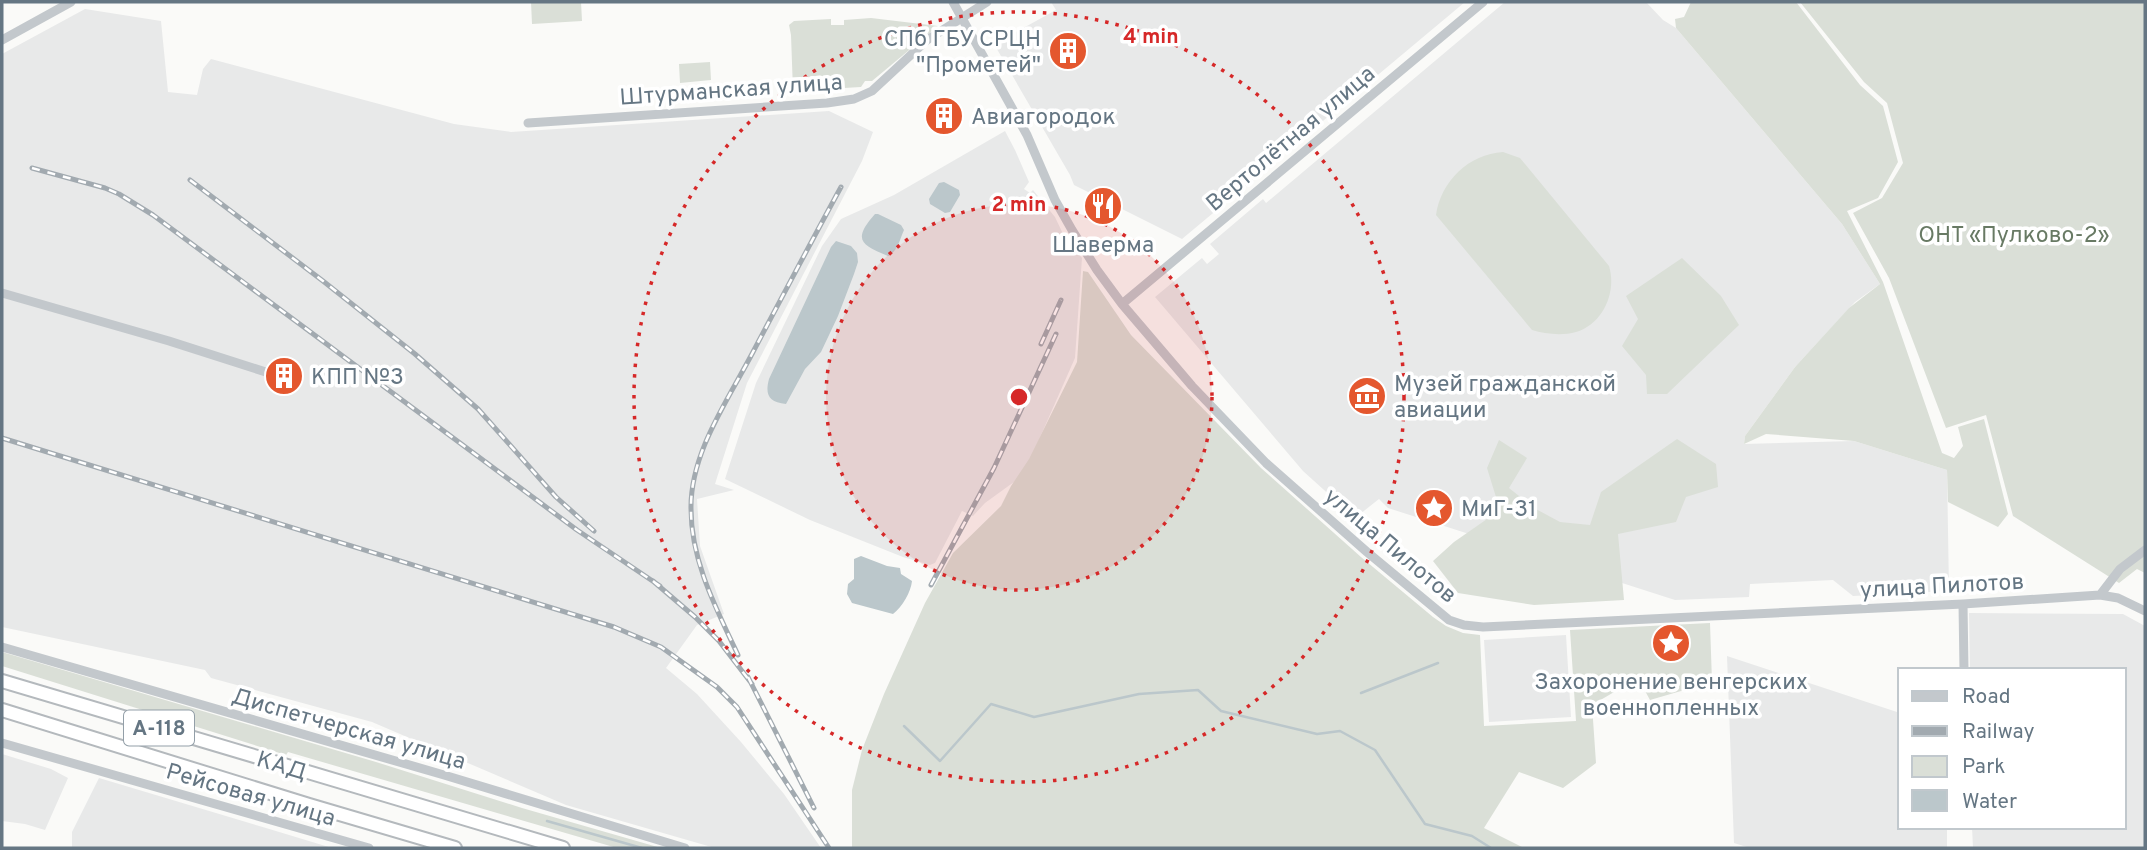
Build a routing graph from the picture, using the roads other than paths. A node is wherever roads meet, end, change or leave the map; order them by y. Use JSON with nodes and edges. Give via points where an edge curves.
{"nodes":[{"id":1,"x":71,"y":2,"type":"edge"},
{"id":2,"x":953,"y":2,"type":"edge"},
{"id":3,"x":986,"y":2,"type":"edge"},
{"id":4,"x":1483,"y":2,"type":"edge"},
{"id":5,"x":961,"y":17,"type":"junction"},
{"id":6,"x":2,"y":40,"type":"edge"},
{"id":7,"x":528,"y":122,"type":"dead end"},
{"id":8,"x":2,"y":293,"type":"edge"},
{"id":9,"x":1122,"y":304,"type":"junction"},
{"id":10,"x":280,"y":378,"type":"dead end"},
{"id":11,"x":2145,"y":550,"type":"edge"},
{"id":12,"x":2100,"y":595,"type":"junction"},
{"id":13,"x":1963,"y":604,"type":"junction"},
{"id":14,"x":2145,"y":611,"type":"edge"},
{"id":15,"x":2,"y":647,"type":"edge"},
{"id":16,"x":1964,"y":668,"type":"edge"},
{"id":17,"x":2,"y":681,"type":"edge"},
{"id":18,"x":2,"y":710,"type":"edge"},
{"id":19,"x":2,"y":743,"type":"edge"},
{"id":20,"x":369,"y":848,"type":"edge"},
{"id":21,"x":455,"y":848,"type":"edge"},
{"id":22,"x":563,"y":848,"type":"edge"},
{"id":23,"x":685,"y":848,"type":"edge"}],
"edges":[{"from":1,"to":6,"type":"street"},
{"from":2,"to":5,"type":"street","name":"улица Пилотов"},
{"from":3,"to":5,"type":"street","name":"Штурманская улица"},
{"from":4,"to":9,"type":"street","name":"Вертолётная улица"},
{"from":5,"to":7,"type":"street","name":"Штурманская улица","via":[[927,40],[872,91],[854,100]]},
{"from":5,"to":9,"type":"street","name":"улица Пилотов","via":[[1027,135],[1060,210]]},
{"from":8,"to":10,"type":"street"},
{"from":9,"to":13,"type":"street","name":"улица Пилотов","via":[[1266,463],[1449,620],[1483,627]]},
{"from":11,"to":12,"type":"street","via":[[2120,569]]},
{"from":12,"to":13,"type":"street","name":"улица Пилотов"},
{"from":12,"to":14,"type":"street","name":"улица Пилотов"},
{"from":13,"to":16,"type":"street"},
{"from":15,"to":23,"type":"street","name":"Диспетчерская улица"},
{"from":17,"to":22,"type":"highway","name":"КАД","number":"А-118"},
{"from":18,"to":21,"type":"highway","name":"КАД","number":"А-118"},
{"from":19,"to":20,"type":"street","name":"Рейсовая улица"}]}
